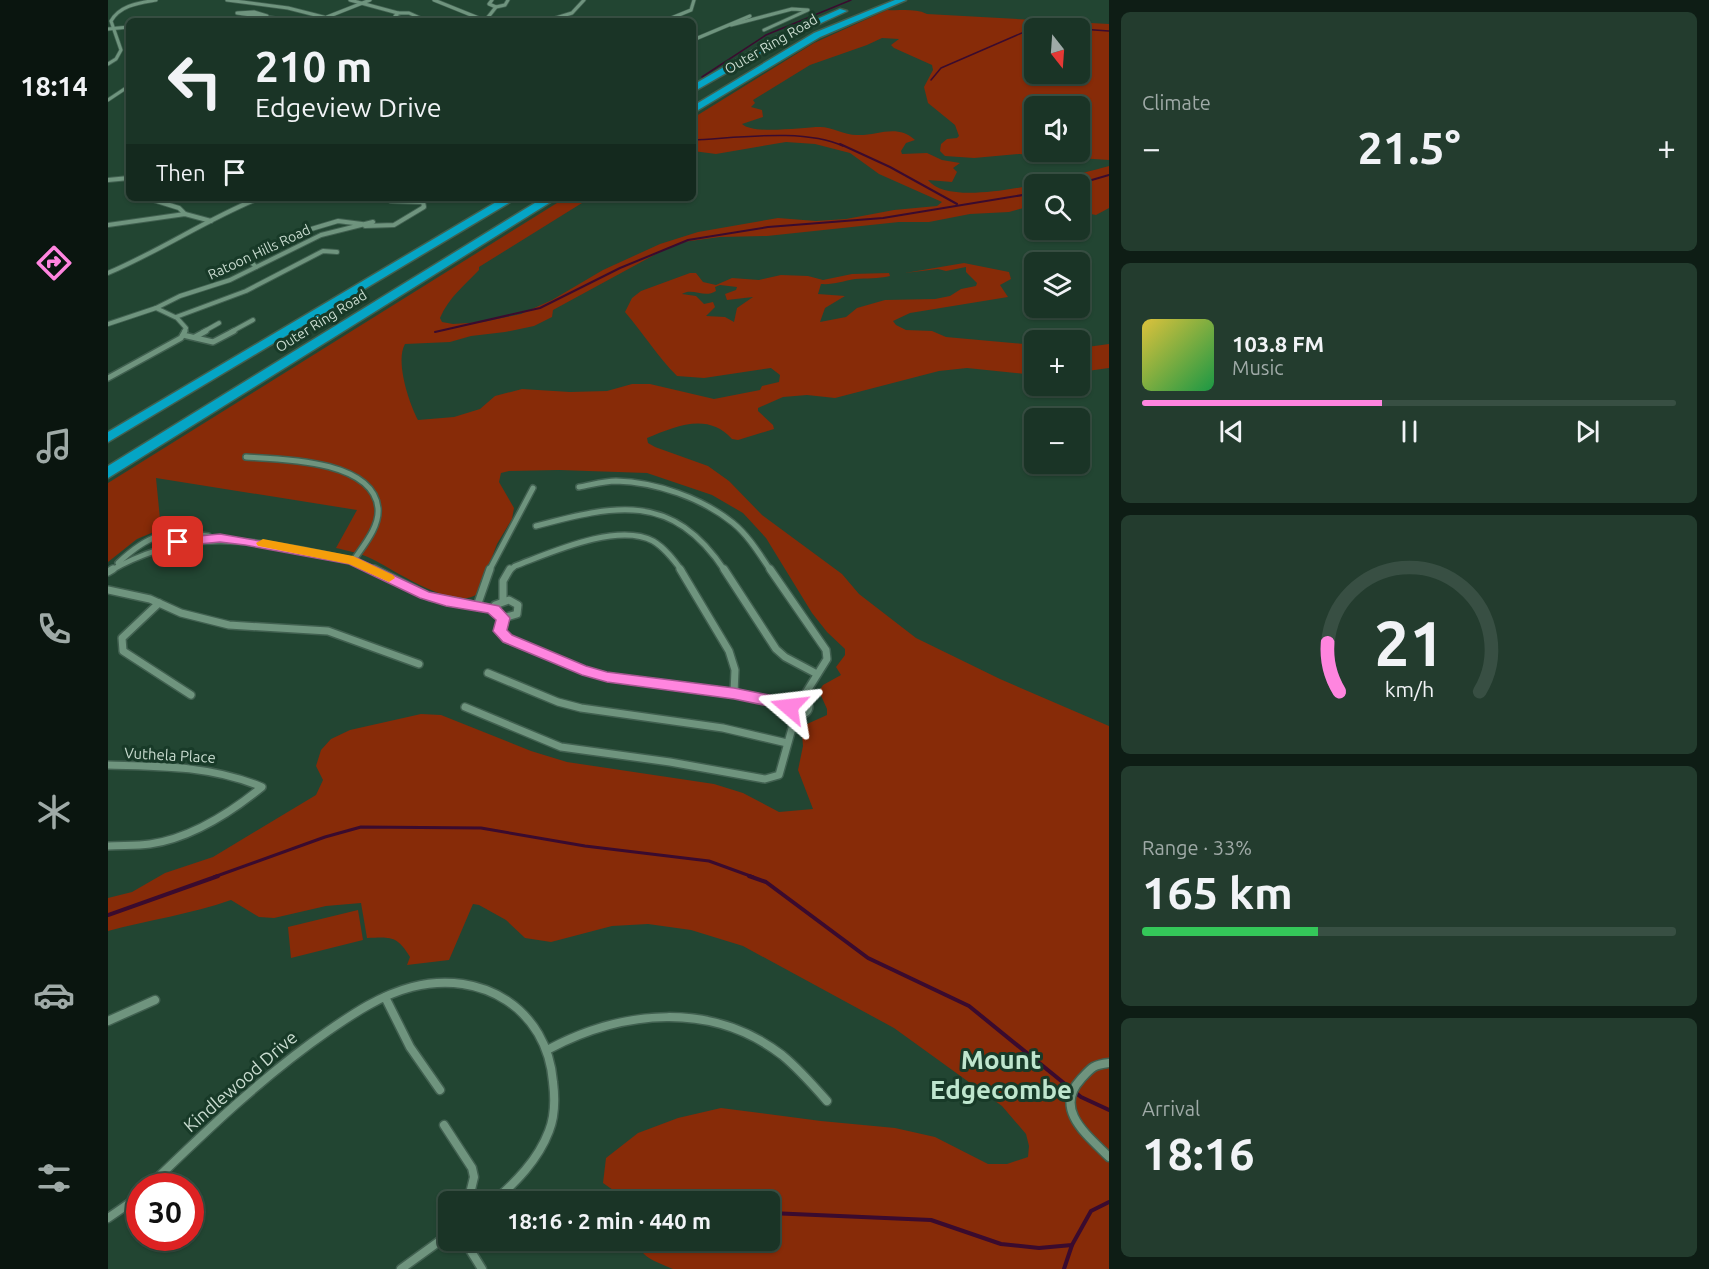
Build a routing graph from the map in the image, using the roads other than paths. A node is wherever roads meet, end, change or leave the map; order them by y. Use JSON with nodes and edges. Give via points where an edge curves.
{"nodes":[{"id":1,"x":129,"y":0,"type":"edge"},
{"id":2,"x":156,"y":0,"type":"edge"},
{"id":3,"x":227,"y":0,"type":"edge"},
{"id":4,"x":236,"y":0,"type":"edge"},
{"id":5,"x":350,"y":0,"type":"edge"},
{"id":6,"x":370,"y":0,"type":"edge"},
{"id":7,"x":434,"y":0,"type":"edge"},
{"id":8,"x":492,"y":0,"type":"edge"},
{"id":9,"x":508,"y":0,"type":"edge"},
{"id":10,"x":584,"y":0,"type":"edge"},
{"id":11,"x":694,"y":0,"type":"edge"},
{"id":12,"x":902,"y":0,"type":"edge"},
{"id":13,"x":361,"y":3,"type":"junction"},
{"id":14,"x":139,"y":4,"type":"junction"},
{"id":15,"x":496,"y":7,"type":"junction"},
{"id":16,"x":853,"y":7,"type":"dead end"},
{"id":17,"x":296,"y":9,"type":"junction"},
{"id":18,"x":398,"y":13,"type":"junction"},
{"id":19,"x":267,"y":16,"type":"junction"},
{"id":20,"x":750,"y":16,"type":"dead end"},
{"id":21,"x":327,"y":17,"type":"junction"},
{"id":22,"x":110,"y":18,"type":"edge"},
{"id":23,"x":275,"y":18,"type":"edge"},
{"id":24,"x":281,"y":18,"type":"edge"},
{"id":25,"x":330,"y":18,"type":"edge"},
{"id":26,"x":399,"y":18,"type":"edge"},
{"id":27,"x":420,"y":18,"type":"edge"},
{"id":28,"x":479,"y":18,"type":"edge"},
{"id":29,"x":488,"y":18,"type":"edge"},
{"id":30,"x":556,"y":18,"type":"edge"},
{"id":31,"x":671,"y":18,"type":"edge"},
{"id":32,"x":731,"y":25,"type":"junction"},
{"id":33,"x":126,"y":27,"type":"edge"},
{"id":34,"x":113,"y":28,"type":"junction"},
{"id":35,"x":108,"y":29,"type":"edge"},
{"id":36,"x":764,"y":30,"type":"dead end"},
{"id":37,"x":696,"y":39,"type":"edge"},
{"id":38,"x":121,"y":50,"type":"junction"},
{"id":39,"x":126,"y":50,"type":"edge"},
{"id":40,"x":108,"y":64,"type":"edge"},
{"id":41,"x":696,"y":87,"type":"edge"},
{"id":42,"x":126,"y":88,"type":"edge"},
{"id":43,"x":108,"y":100,"type":"edge"},
{"id":44,"x":696,"y":108,"type":"edge"},
{"id":45,"x":126,"y":178,"type":"edge"},
{"id":46,"x":108,"y":180,"type":"edge"},
{"id":47,"x":157,"y":201,"type":"edge"},
{"id":48,"x":253,"y":201,"type":"edge"},
{"id":49,"x":391,"y":201,"type":"dead end"},
{"id":50,"x":506,"y":201,"type":"edge"},
{"id":51,"x":546,"y":201,"type":"edge"},
{"id":52,"x":185,"y":214,"type":"junction"},
{"id":53,"x":211,"y":221,"type":"junction"},
{"id":54,"x":373,"y":222,"type":"dead end"},
{"id":55,"x":108,"y":225,"type":"edge"},
{"id":56,"x":361,"y":225,"type":"junction"},
{"id":57,"x":337,"y":252,"type":"dead end"},
{"id":58,"x":256,"y":267,"type":"junction"},
{"id":59,"x":108,"y":273,"type":"edge"},
{"id":60,"x":156,"y":308,"type":"junction"},
{"id":61,"x":176,"y":317,"type":"junction"},
{"id":62,"x":253,"y":320,"type":"dead end"},
{"id":63,"x":219,"y":323,"type":"dead end"},
{"id":64,"x":108,"y":324,"type":"edge"},
{"id":65,"x":183,"y":336,"type":"junction"},
{"id":66,"x":195,"y":337,"type":"junction"},
{"id":67,"x":108,"y":378,"type":"edge"},
{"id":68,"x":108,"y":438,"type":"edge"},
{"id":69,"x":246,"y":457,"type":"dead end"},
{"id":70,"x":108,"y":473,"type":"edge"},
{"id":71,"x":579,"y":487,"type":"dead end"},
{"id":72,"x":533,"y":488,"type":"dead end"},
{"id":73,"x":536,"y":526,"type":"dead end"},
{"id":74,"x":220,"y":538,"type":"junction"},
{"id":75,"x":353,"y":561,"type":"junction"},
{"id":76,"x":109,"y":572,"type":"edge"},
{"id":77,"x":108,"y":590,"type":"edge"},
{"id":78,"x":503,"y":601,"type":"junction"},
{"id":79,"x":159,"y":603,"type":"junction"},
{"id":80,"x":477,"y":606,"type":"junction"},
{"id":81,"x":494,"y":609,"type":"junction"},
{"id":82,"x":503,"y":618,"type":"junction"},
{"id":83,"x":419,"y":664,"type":"dead end"},
{"id":84,"x":488,"y":673,"type":"dead end"},
{"id":85,"x":817,"y":674,"type":"junction"},
{"id":86,"x":734,"y":693,"type":"junction"},
{"id":87,"x":191,"y":695,"type":"dead end"},
{"id":88,"x":802,"y":699,"type":"junction"},
{"id":89,"x":789,"y":705,"type":"junction"},
{"id":90,"x":465,"y":707,"type":"dead end"},
{"id":91,"x":796,"y":714,"type":"junction"},
{"id":92,"x":787,"y":743,"type":"junction"},
{"id":93,"x":108,"y":765,"type":"edge"},
{"id":94,"x":108,"y":846,"type":"edge"},
{"id":95,"x":385,"y":997,"type":"junction"},
{"id":96,"x":156,"y":1000,"type":"dead end"},
{"id":97,"x":108,"y":1021,"type":"edge"},
{"id":98,"x":549,"y":1049,"type":"junction"},
{"id":99,"x":1109,"y":1063,"type":"edge"},
{"id":100,"x":440,"y":1090,"type":"dead end"},
{"id":101,"x":827,"y":1101,"type":"dead end"},
{"id":102,"x":444,"y":1125,"type":"dead end"},
{"id":103,"x":1109,"y":1157,"type":"edge"},
{"id":104,"x":163,"y":1173,"type":"edge"},
{"id":105,"x":471,"y":1191,"type":"edge"},
{"id":106,"x":505,"y":1191,"type":"edge"},
{"id":107,"x":126,"y":1206,"type":"edge"},
{"id":108,"x":108,"y":1218,"type":"edge"},
{"id":109,"x":438,"y":1242,"type":"edge"},
{"id":110,"x":471,"y":1251,"type":"edge"},
{"id":111,"x":401,"y":1269,"type":"edge"},
{"id":112,"x":482,"y":1269,"type":"edge"}],
"edges":[{"from":1,"to":14,"type":"street"},
{"from":2,"to":14,"type":"street"},
{"from":3,"to":4,"type":"street"},
{"from":4,"to":17,"type":"street"},
{"from":5,"to":13,"type":"street"},
{"from":6,"to":13,"type":"street"},
{"from":7,"to":28,"type":"street"},
{"from":8,"to":15,"type":"street","via":[[489,4]]},
{"from":9,"to":15,"type":"street","via":[[505,6]]},
{"from":10,"to":30,"type":"street","via":[[572,13]]},
{"from":11,"to":31,"type":"street","via":[[691,10]]},
{"from":12,"to":44,"type":"highway","name":"Outer Ring Road","via":[[817,35]]},
{"from":13,"to":18,"type":"street"},
{"from":13,"to":21,"type":"street"},
{"from":14,"to":22,"type":"street"},
{"from":15,"to":29,"type":"street"},
{"from":16,"to":41,"type":"highway","name":"Outer Ring Road","via":[[777,40]]},
{"from":17,"to":21,"type":"street"},
{"from":17,"to":24,"type":"street"},
{"from":18,"to":26,"type":"street","via":[[395,15]]},
{"from":18,"to":27,"type":"street"},
{"from":19,"to":19,"type":"street","via":[[256,16],[237,13],[254,12]]},
{"from":19,"to":23,"type":"street"},
{"from":20,"to":32,"type":"street"},
{"from":21,"to":25,"type":"street"},
{"from":22,"to":34,"type":"street"},
{"from":32,"to":36,"type":"street","via":[[751,23],[791,8],[808,10]]},
{"from":32,"to":37,"type":"street"},
{"from":33,"to":34,"type":"street"},
{"from":34,"to":35,"type":"street"},
{"from":34,"to":38,"type":"street"},
{"from":38,"to":39,"type":"street"},
{"from":38,"to":40,"type":"street"},
{"from":42,"to":43,"type":"street"},
{"from":45,"to":46,"type":"street"},
{"from":47,"to":52,"type":"street"},
{"from":48,"to":53,"type":"street"},
{"from":49,"to":56,"type":"street","via":[[423,202],[424,207],[394,225]]},
{"from":50,"to":68,"type":"highway","name":"Outer Ring Road"},
{"from":51,"to":70,"type":"highway","name":"Outer Ring Road"},
{"from":52,"to":53,"type":"street"},
{"from":52,"to":55,"type":"street"},
{"from":53,"to":59,"type":"street","via":[[143,259]]},
{"from":54,"to":56,"type":"street","name":"Ratoon Hills Road"},
{"from":56,"to":58,"type":"street","name":"Ratoon Hills Road","via":[[321,235]]},
{"from":56,"to":58,"type":"street","via":[[342,220],[316,226],[249,260]]},
{"from":57,"to":61,"type":"street","via":[[323,251],[246,291]]},
{"from":58,"to":60,"type":"street","name":"Ratoon Hills Road"},
{"from":60,"to":61,"type":"street"},
{"from":60,"to":64,"type":"street","name":"Ratoon Hills Road"},
{"from":61,"to":65,"type":"street","via":[[186,328]]},
{"from":62,"to":66,"type":"street","via":[[213,342]]},
{"from":63,"to":66,"type":"street"},
{"from":65,"to":66,"type":"street"},
{"from":65,"to":67,"type":"street"},
{"from":69,"to":75,"type":"street","via":[[331,467],[369,487],[378,509],[374,525]]},
{"from":71,"to":85,"type":"street","via":[[614,482],[649,484],[687,497],[734,524],[826,650],[827,659]]},
{"from":72,"to":80,"type":"street","via":[[492,563]]},
{"from":73,"to":85,"type":"street","via":[[621,508],[656,513],[684,525],[720,562],[776,649]]},
{"from":74,"to":75,"type":"street"},
{"from":74,"to":76,"type":"street","via":[[158,548]]},
{"from":74,"to":76,"type":"street","via":[[179,530],[156,535],[138,544]]},
{"from":75,"to":80,"type":"street","via":[[424,595]]},
{"from":77,"to":79,"type":"street"},
{"from":78,"to":81,"type":"street"},
{"from":78,"to":82,"type":"street","via":[[513,601],[519,608],[514,616]]},
{"from":78,"to":86,"type":"street","via":[[502,579],[515,567],[617,536],[650,540],[689,583],[733,657]]},
{"from":79,"to":83,"type":"street","via":[[230,625],[328,632]]},
{"from":79,"to":87,"type":"street","via":[[122,638],[121,647]]},
{"from":80,"to":81,"type":"street"},
{"from":81,"to":82,"type":"street"},
{"from":82,"to":86,"type":"street","via":[[500,631],[507,639],[582,670],[607,677]]},
{"from":84,"to":92,"type":"street","via":[[581,708],[700,724]]},
{"from":85,"to":88,"type":"street"},
{"from":86,"to":89,"type":"street"},
{"from":88,"to":89,"type":"street","via":[[792,700]]},
{"from":88,"to":91,"type":"street","via":[[810,710]]},
{"from":89,"to":91,"type":"street"},
{"from":90,"to":92,"type":"street","via":[[561,747],[765,779],[779,775]]},
{"from":91,"to":92,"type":"street"},
{"from":93,"to":94,"type":"street","name":"Vuthela Place","via":[[205,768],[242,777],[262,787],[237,808],[175,837],[152,844]]},
{"from":95,"to":98,"type":"street","name":"Kindlewood Drive","via":[[414,986],[472,984],[515,1004]]},
{"from":95,"to":100,"type":"street","via":[[410,1047]]},
{"from":95,"to":104,"type":"street","name":"Kindlewood Drive","via":[[278,1066]]},
{"from":96,"to":97,"type":"street"},
{"from":98,"to":101,"type":"street","via":[[601,1025],[636,1017],[672,1014],[716,1022],[759,1040],[792,1062]]},
{"from":98,"to":106,"type":"street","name":"Kindlewood Drive","via":[[554,1104],[549,1130],[536,1158]]},
{"from":99,"to":103,"type":"street","via":[[1094,1065],[1072,1089],[1069,1106],[1083,1131]]},
{"from":102,"to":105,"type":"street","via":[[472,1168]]},
{"from":107,"to":108,"type":"street"},
{"from":109,"to":111,"type":"street"},
{"from":110,"to":112,"type":"street"}]}
